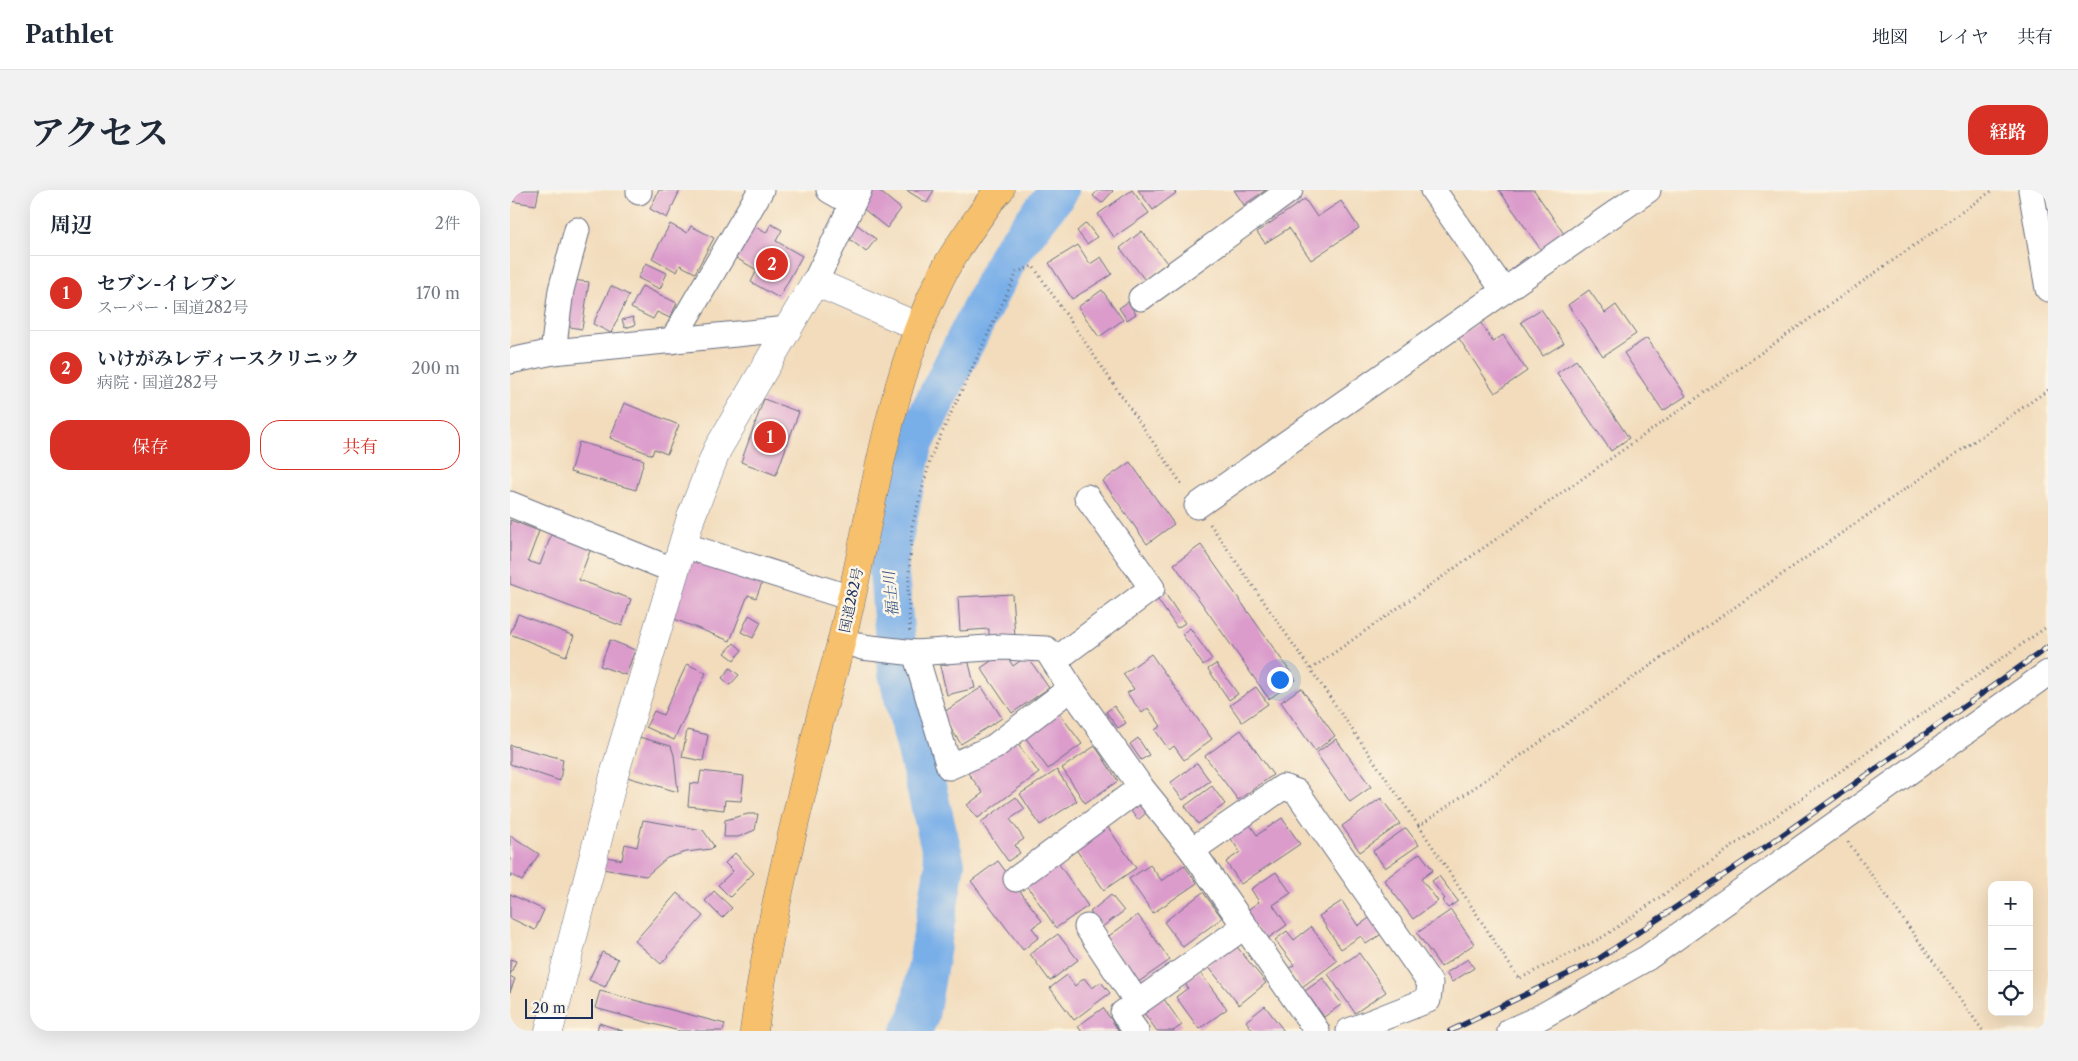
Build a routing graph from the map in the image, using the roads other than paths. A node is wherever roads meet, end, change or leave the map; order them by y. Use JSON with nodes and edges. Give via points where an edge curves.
{"nodes":[{"id":1,"x":761,"y":190,"type":"edge"},
{"id":2,"x":829,"y":190,"type":"edge"},
{"id":3,"x":1000,"y":190,"type":"edge"},
{"id":4,"x":1290,"y":190,"type":"edge"},
{"id":5,"x":1433,"y":190,"type":"edge"},
{"id":6,"x":1648,"y":190,"type":"edge"},
{"id":7,"x":2031,"y":190,"type":"edge"},
{"id":8,"x":855,"y":196,"type":"edge"},
{"id":9,"x":576,"y":230,"type":"dead end"},
{"id":10,"x":815,"y":282,"type":"junction"},
{"id":11,"x":2048,"y":289,"type":"edge"},
{"id":12,"x":1504,"y":291,"type":"junction"},
{"id":13,"x":1141,"y":298,"type":"dead end"},
{"id":14,"x":919,"y":327,"type":"junction"},
{"id":15,"x":788,"y":329,"type":"junction"},
{"id":16,"x":672,"y":340,"type":"junction"},
{"id":17,"x":553,"y":352,"type":"junction"},
{"id":18,"x":510,"y":361,"type":"edge"},
{"id":19,"x":1087,"y":497,"type":"dead end"},
{"id":20,"x":510,"y":504,"type":"edge"},
{"id":21,"x":1197,"y":506,"type":"dead end"},
{"id":22,"x":682,"y":544,"type":"junction"},
{"id":23,"x":676,"y":570,"type":"junction"},
{"id":24,"x":851,"y":598,"type":"junction"},
{"id":25,"x":852,"y":643,"type":"junction"},
{"id":26,"x":913,"y":653,"type":"junction"},
{"id":27,"x":1054,"y":661,"type":"junction"},
{"id":28,"x":2048,"y":673,"type":"edge"},
{"id":29,"x":1071,"y":688,"type":"junction"},
{"id":30,"x":1141,"y":787,"type":"junction"},
{"id":31,"x":1192,"y":850,"type":"junction"},
{"id":32,"x":1016,"y":879,"type":"dead end"},
{"id":33,"x":1245,"y":926,"type":"junction"},
{"id":34,"x":1087,"y":927,"type":"dead end"},
{"id":35,"x":1138,"y":1002,"type":"junction"},
{"id":36,"x":549,"y":1031,"type":"edge"},
{"id":37,"x":754,"y":1031,"type":"edge"},
{"id":38,"x":1136,"y":1031,"type":"edge"},
{"id":39,"x":1317,"y":1031,"type":"edge"},
{"id":40,"x":1349,"y":1031,"type":"edge"},
{"id":41,"x":1510,"y":1031,"type":"edge"}],
"edges":[{"from":1,"to":16,"type":"street"},
{"from":2,"to":8,"type":"street"},
{"from":3,"to":14,"type":"highway","name":"国道282号","via":[[990,200],[941,276]]},
{"from":4,"to":13,"type":"street"},
{"from":5,"to":12,"type":"street"},
{"from":6,"to":12,"type":"street"},
{"from":7,"to":11,"type":"street"},
{"from":8,"to":10,"type":"street"},
{"from":9,"to":17,"type":"street","via":[[560,290]]},
{"from":10,"to":14,"type":"street"},
{"from":10,"to":15,"type":"street"},
{"from":12,"to":21,"type":"street"},
{"from":14,"to":24,"type":"highway","name":"国道282号","via":[[902,376]]},
{"from":15,"to":16,"type":"street"},
{"from":15,"to":22,"type":"street","via":[[717,450]]},
{"from":16,"to":17,"type":"street"},
{"from":17,"to":18,"type":"street"},
{"from":19,"to":27,"type":"street","via":[[1152,588]]},
{"from":20,"to":23,"type":"street"},
{"from":22,"to":23,"type":"street"},
{"from":22,"to":24,"type":"street"},
{"from":23,"to":36,"type":"street","via":[[615,772]]},
{"from":24,"to":25,"type":"highway","name":"国道282号"},
{"from":25,"to":26,"type":"street"},
{"from":25,"to":37,"type":"highway","name":"国道282号","via":[[819,723],[763,964]]},
{"from":26,"to":27,"type":"street","via":[[1002,647],[1046,649]]},
{"from":26,"to":29,"type":"street","via":[[949,767],[994,747]]},
{"from":27,"to":29,"type":"street"},
{"from":28,"to":41,"type":"street","via":[[1647,958]]},
{"from":29,"to":30,"type":"street"},
{"from":30,"to":31,"type":"street"},
{"from":30,"to":32,"type":"street"},
{"from":31,"to":33,"type":"street"},
{"from":31,"to":40,"type":"street","via":[[1283,787],[1297,792],[1430,983],[1428,1000]]},
{"from":33,"to":35,"type":"street"},
{"from":33,"to":39,"type":"street"},
{"from":34,"to":35,"type":"street"},
{"from":35,"to":38,"type":"street","via":[[1123,1013]]}]}
